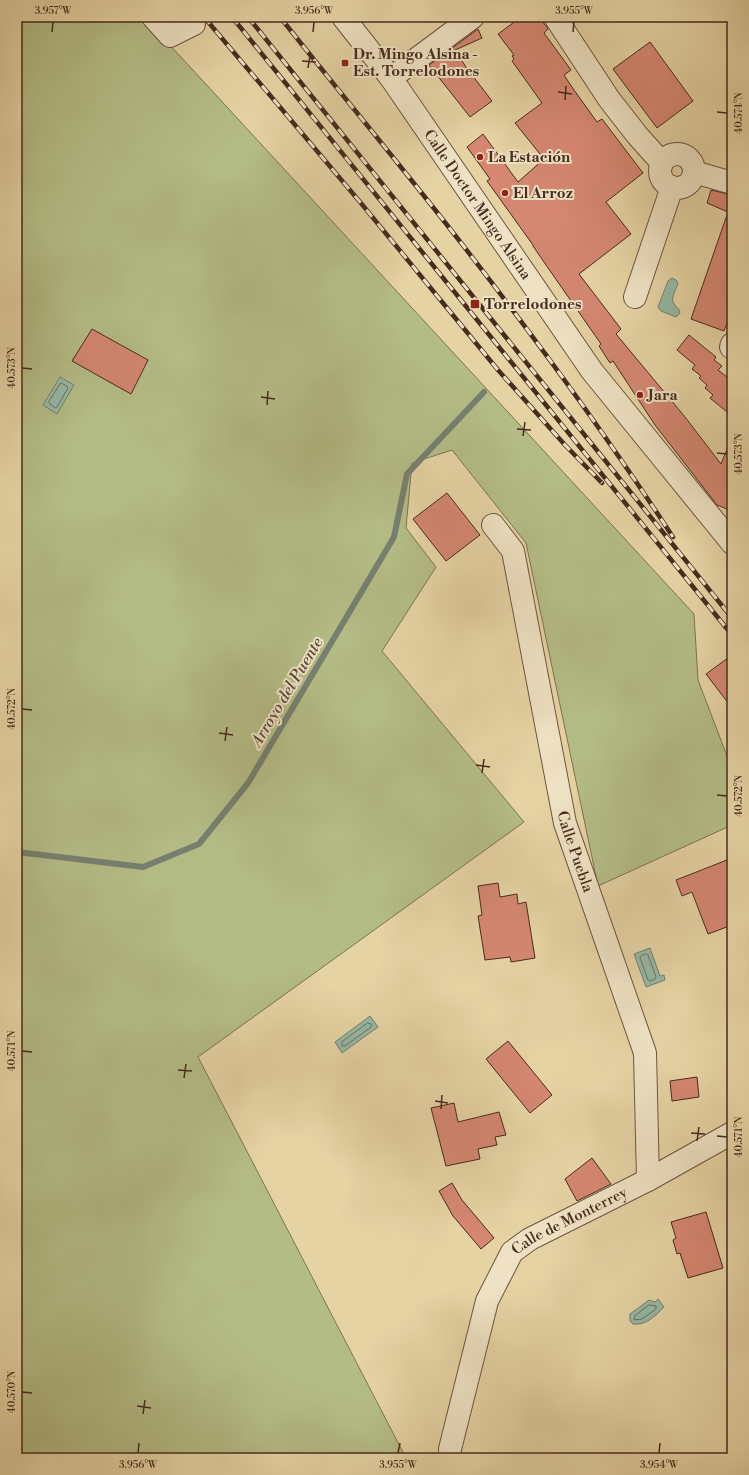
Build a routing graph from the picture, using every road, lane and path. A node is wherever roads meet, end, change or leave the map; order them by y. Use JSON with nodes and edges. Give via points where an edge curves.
{"nodes":[{"id":1,"x":154,"y":17,"type":"edge"},
{"id":2,"x":343,"y":17,"type":"edge"},
{"id":3,"x":473,"y":17,"type":"edge"},
{"id":4,"x":555,"y":17,"type":"edge"},
{"id":5,"x":194,"y":24,"type":"dead end"},
{"id":6,"x":391,"y":78,"type":"junction"},
{"id":7,"x":662,"y":163,"type":"junction"},
{"id":8,"x":694,"y":172,"type":"junction"},
{"id":9,"x":732,"y":183,"type":"edge"},
{"id":10,"x":672,"y":187,"type":"junction"},
{"id":11,"x":635,"y":297,"type":"dead end"},
{"id":12,"x":493,"y":525,"type":"dead end"},
{"id":13,"x":732,"y":543,"type":"edge"},
{"id":14,"x":732,"y":1133,"type":"edge"},
{"id":15,"x":648,"y":1180,"type":"junction"},
{"id":16,"x":450,"y":1458,"type":"edge"}],
"edges":[{"from":1,"to":5,"type":"street","via":[[170,36]]},
{"from":2,"to":6,"type":"street","name":"Calle Doctor Mingo Alsina"},
{"from":3,"to":6,"type":"street"},
{"from":4,"to":7,"type":"street","via":[[609,99],[636,135]]},
{"from":6,"to":13,"type":"street","name":"Calle Doctor Mingo Alsina","via":[[592,371]]},
{"from":7,"to":8,"type":"street","via":[[676,154],[684,156],[690,160]]},
{"from":7,"to":10,"type":"street","via":[[660,170],[663,181]]},
{"from":8,"to":9,"type":"street"},
{"from":8,"to":10,"type":"street","via":[[687,185],[680,188]]},
{"from":10,"to":11,"type":"street"},
{"from":12,"to":15,"type":"street","name":"Calle Puebla","via":[[513,551],[565,823],[645,1053]]},
{"from":14,"to":15,"type":"street","name":"Calle de Monterrey"},
{"from":15,"to":16,"type":"street","name":"Calle de Monterrey","via":[[530,1239],[512,1252],[487,1301]]}]}
